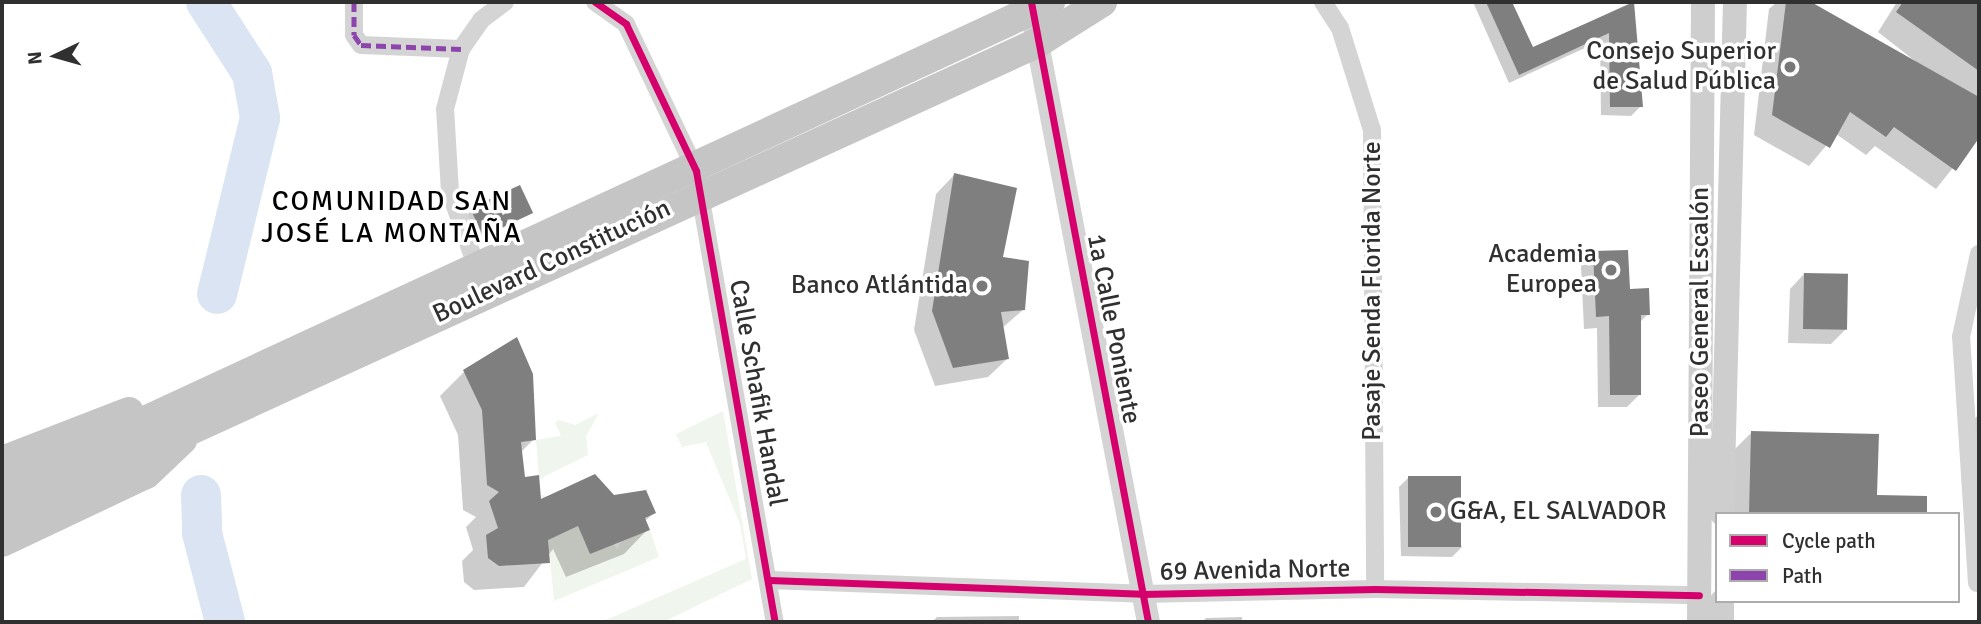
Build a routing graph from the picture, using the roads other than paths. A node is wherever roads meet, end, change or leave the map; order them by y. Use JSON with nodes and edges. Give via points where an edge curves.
{"nodes":[{"id":1,"x":354,"y":2,"type":"edge"},
{"id":2,"x":505,"y":2,"type":"edge"},
{"id":3,"x":595,"y":2,"type":"edge"},
{"id":4,"x":1102,"y":2,"type":"edge"},
{"id":5,"x":1323,"y":2,"type":"edge"},
{"id":6,"x":1703,"y":2,"type":"edge"},
{"id":7,"x":1735,"y":2,"type":"edge"},
{"id":8,"x":1038,"y":5,"type":"edge"},
{"id":9,"x":1037,"y":43,"type":"junction"},
{"id":10,"x":461,"y":49,"type":"junction"},
{"id":11,"x":698,"y":183,"type":"junction"},
{"id":12,"x":1979,"y":254,"type":"edge"},
{"id":13,"x":478,"y":271,"type":"junction"},
{"id":14,"x":191,"y":400,"type":"junction"},
{"id":15,"x":190,"y":430,"type":"junction"},
{"id":16,"x":2,"y":461,"type":"edge"},
{"id":17,"x":2,"y":487,"type":"edge"},
{"id":18,"x":1721,"y":512,"type":"edge"},
{"id":19,"x":2,"y":516,"type":"edge"},
{"id":20,"x":2,"y":542,"type":"edge"},
{"id":21,"x":769,"y":580,"type":"junction"},
{"id":22,"x":1960,"y":583,"type":"edge"},
{"id":23,"x":1978,"y":583,"type":"edge"},
{"id":24,"x":1375,"y":589,"type":"junction"},
{"id":25,"x":1142,"y":594,"type":"junction"},
{"id":26,"x":1710,"y":598,"type":"edge"},
{"id":27,"x":775,"y":622,"type":"edge"},
{"id":28,"x":1148,"y":622,"type":"edge"},
{"id":29,"x":1699,"y":622,"type":"edge"},
{"id":30,"x":1722,"y":622,"type":"edge"}],
"edges":[{"from":1,"to":10,"type":"street","via":[[354,35],[361,45]]},
{"from":2,"to":10,"type":"street","via":[[474,28]]},
{"from":3,"to":11,"type":"street","name":"Calle Schafik Handal","via":[[626,24]]},
{"from":4,"to":9,"type":"highway","name":"Boulevard Constitución"},
{"from":5,"to":24,"type":"street","name":"Pasaje Senda Florida Norte","via":[[1339,28],[1372,130]]},
{"from":6,"to":26,"type":"main road","name":"Paseo General Escalón"},
{"from":7,"to":18,"type":"main road","name":"Paseo General Escalón"},
{"from":8,"to":9,"type":"street","name":"1a Calle Poniente"},
{"from":8,"to":11,"type":"highway","name":"Boulevard Constitución"},
{"from":9,"to":11,"type":"highway","name":"Boulevard Constitución"},
{"from":9,"to":25,"type":"street","name":"1a Calle Poniente"},
{"from":10,"to":13,"type":"street","via":[[445,108],[444,155],[460,228]]},
{"from":11,"to":13,"type":"highway","name":"Boulevard Constitución"},
{"from":11,"to":15,"type":"highway","name":"Boulevard Constitución"},
{"from":11,"to":21,"type":"street","name":"Calle Schafik Handal"},
{"from":12,"to":23,"type":"street","via":[[1961,337]]},
{"from":13,"to":14,"type":"highway","name":"Boulevard Constitución"},
{"from":14,"to":16,"type":"highway","name":"Boulevard Constitución","via":[[98,421]]},
{"from":14,"to":17,"type":"highway","name":"Boulevard Constitución"},
{"from":15,"to":19,"type":"highway","name":"Boulevard Constitución"},
{"from":15,"to":20,"type":"highway","name":"Boulevard Constitución","via":[[146,474]]},
{"from":21,"to":25,"type":"street","name":"69 Avenida Norte"},
{"from":21,"to":27,"type":"street","name":"Calle Schafik Handal"},
{"from":22,"to":23,"type":"street"},
{"from":24,"to":25,"type":"street","name":"69 Avenida Norte"},
{"from":24,"to":26,"type":"street","name":"69 Avenida Norte"},
{"from":25,"to":28,"type":"street","name":"1a Calle Poniente"},
{"from":26,"to":29,"type":"main road","name":"Paseo General Escalón"},
{"from":26,"to":30,"type":"main road","name":"Paseo General Escalón"}]}
